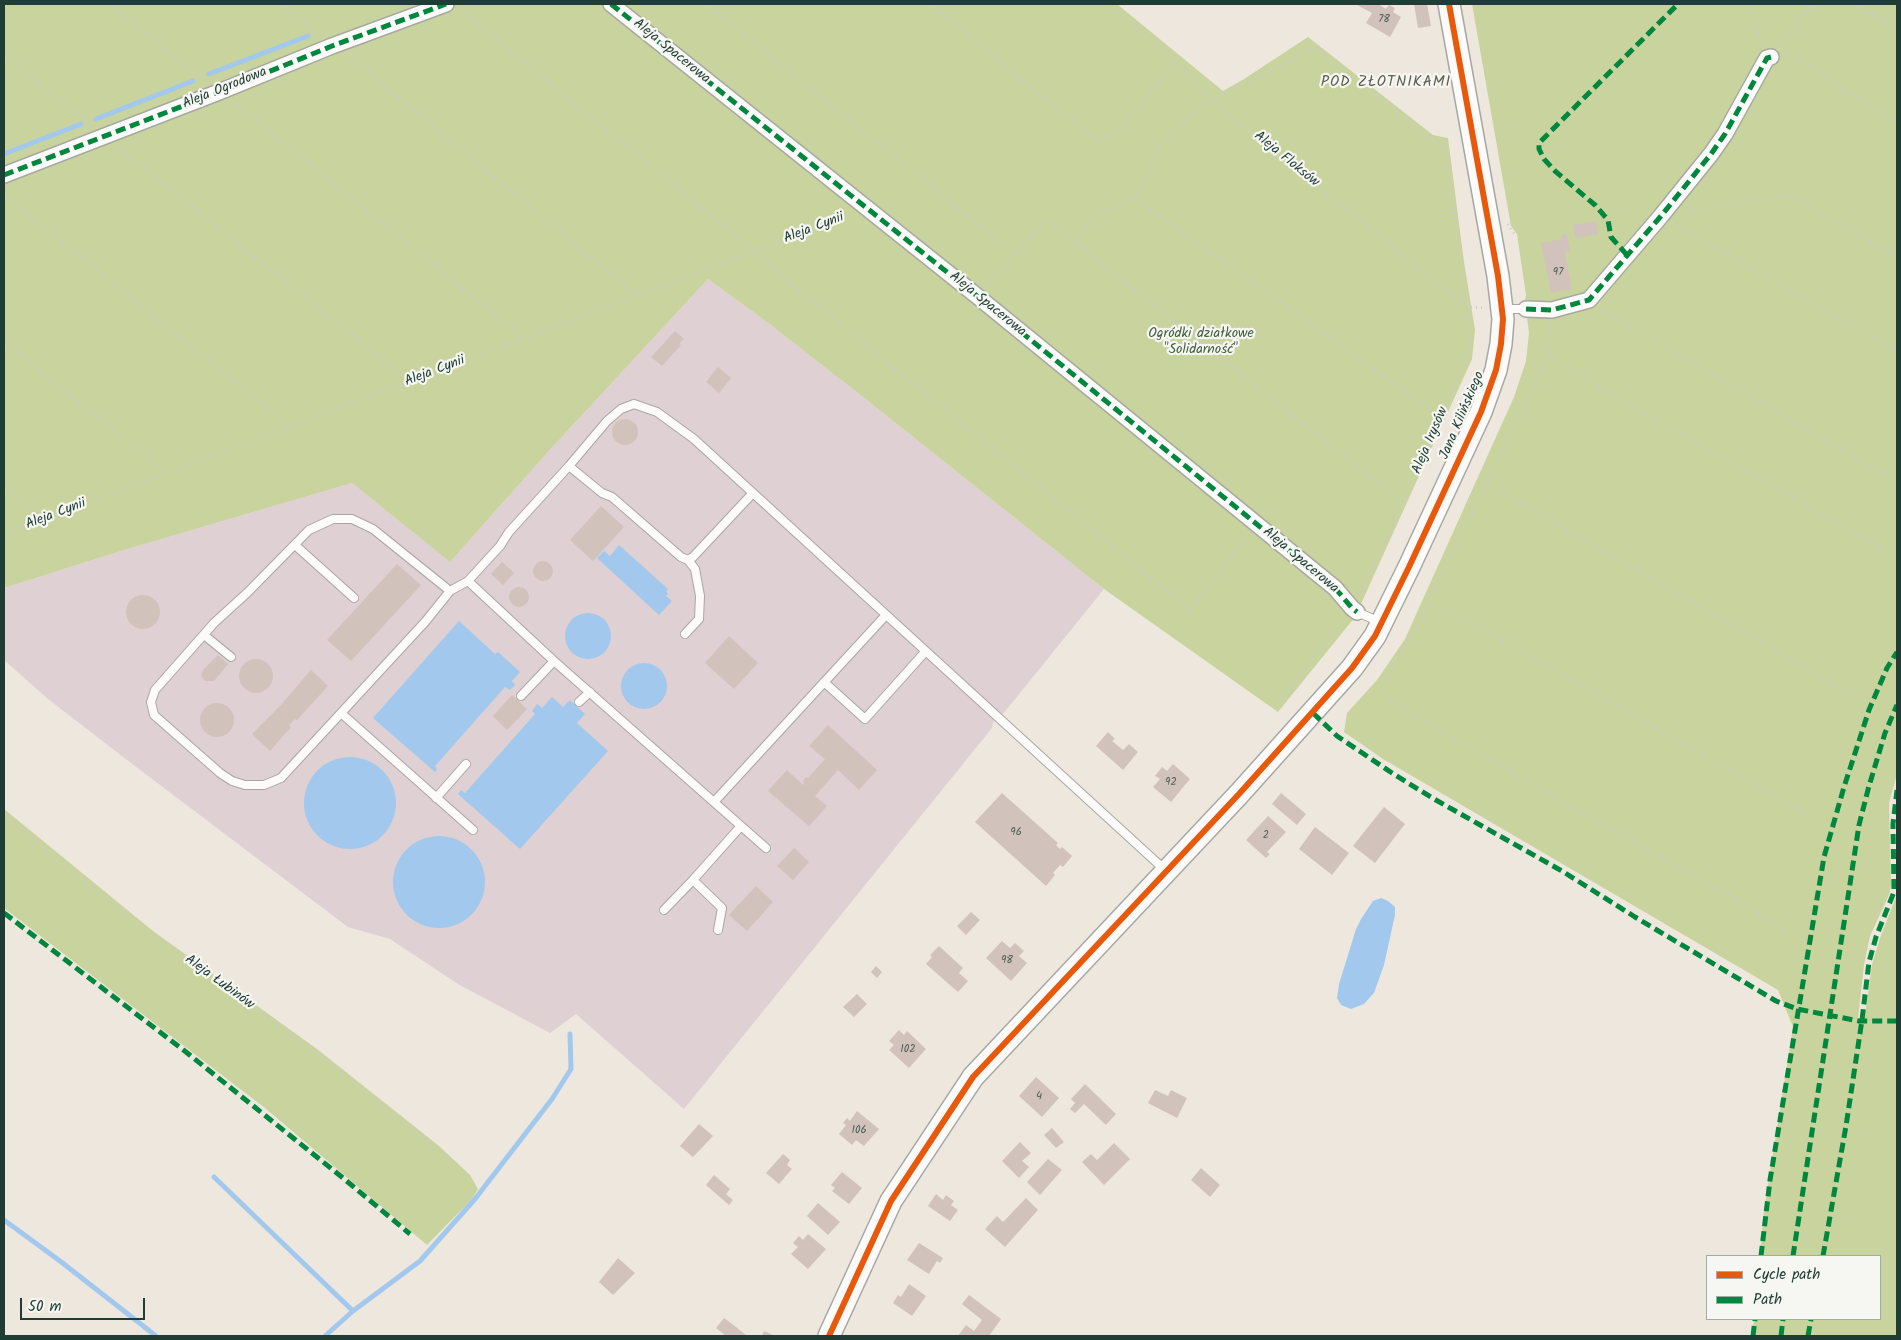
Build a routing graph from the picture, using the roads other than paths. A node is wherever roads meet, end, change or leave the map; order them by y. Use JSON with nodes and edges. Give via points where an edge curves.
{"nodes":[{"id":1,"x":446,"y":4,"type":"edge"},
{"id":2,"x":611,"y":4,"type":"edge"},
{"id":3,"x":1449,"y":4,"type":"edge"},
{"id":4,"x":1769,"y":58,"type":"road end"},
{"id":5,"x":4,"y":176,"type":"edge"},
{"id":6,"x":1503,"y":309,"type":"junction"},
{"id":7,"x":1526,"y":309,"type":"joint"},
{"id":8,"x":569,"y":466,"type":"junction"},
{"id":9,"x":752,"y":494,"type":"junction"},
{"id":10,"x":295,"y":545,"type":"junction"},
{"id":11,"x":688,"y":560,"type":"junction"},
{"id":12,"x":468,"y":580,"type":"junction"},
{"id":13,"x":450,"y":591,"type":"junction"},
{"id":14,"x":354,"y":598,"type":"dead end"},
{"id":15,"x":1355,"y":610,"type":"joint"},
{"id":16,"x":886,"y":616,"type":"junction"},
{"id":17,"x":1382,"y":623,"type":"junction"},
{"id":18,"x":685,"y":634,"type":"dead end"},
{"id":19,"x":204,"y":635,"type":"junction"},
{"id":20,"x":925,"y":652,"type":"junction"},
{"id":21,"x":231,"y":657,"type":"dead end"},
{"id":22,"x":554,"y":660,"type":"junction"},
{"id":23,"x":824,"y":682,"type":"junction"},
{"id":24,"x":590,"y":692,"type":"junction"},
{"id":25,"x":521,"y":696,"type":"dead end"},
{"id":26,"x":580,"y":702,"type":"dead end"},
{"id":27,"x":341,"y":713,"type":"junction"},
{"id":28,"x":466,"y":764,"type":"dead end"},
{"id":29,"x":436,"y":798,"type":"junction"},
{"id":30,"x":714,"y":802,"type":"junction"},
{"id":31,"x":741,"y":826,"type":"junction"},
{"id":32,"x":472,"y":830,"type":"dead end"},
{"id":33,"x":766,"y":848,"type":"dead end"},
{"id":34,"x":1166,"y":871,"type":"junction"},
{"id":35,"x":694,"y":880,"type":"junction"},
{"id":36,"x":664,"y":910,"type":"dead end"},
{"id":37,"x":718,"y":930,"type":"dead end"},
{"id":38,"x":829,"y":1336,"type":"edge"}],
"edges":[{"from":1,"to":5,"type":"street","name":"Aleja Ogrodowa"},
{"from":2,"to":15,"type":"street","name":"Aleja Spacerowa","via":[[977,296],[1335,588]]},
{"from":3,"to":6,"type":"street","name":"Jana Kilińskiego"},
{"from":4,"to":7,"type":"street","via":[[1711,154],[1589,300],[1552,310]]},
{"from":6,"to":7,"type":"lane"},
{"from":6,"to":17,"type":"street","name":"Jana Kilińskiego","via":[[1496,370],[1481,412]]},
{"from":8,"to":9,"type":"lane","via":[[607,421],[621,409],[634,404],[657,412],[694,439]]},
{"from":8,"to":11,"type":"lane","via":[[602,493],[612,496]]},
{"from":8,"to":12,"type":"lane"},
{"from":9,"to":11,"type":"lane","via":[[694,558]]},
{"from":9,"to":16,"type":"lane"},
{"from":10,"to":13,"type":"lane","via":[[309,530],[333,519],[352,519],[373,528]]},
{"from":10,"to":14,"type":"lane"},
{"from":10,"to":19,"type":"lane"},
{"from":11,"to":18,"type":"lane","via":[[695,569],[700,596],[699,618]]},
{"from":12,"to":13,"type":"lane"},
{"from":12,"to":22,"type":"lane"},
{"from":13,"to":27,"type":"lane"},
{"from":15,"to":17,"type":"lane"},
{"from":16,"to":20,"type":"lane"},
{"from":16,"to":23,"type":"lane"},
{"from":17,"to":34,"type":"street","name":"Jana Kilińskiego","via":[[1352,668],[1313,713]]},
{"from":19,"to":21,"type":"lane"},
{"from":19,"to":27,"type":"lane","via":[[155,690],[151,702],[154,715],[232,781],[245,786],[264,785],[281,778]]},
{"from":20,"to":23,"type":"lane","via":[[865,719]]},
{"from":20,"to":34,"type":"lane"},
{"from":22,"to":24,"type":"lane"},
{"from":22,"to":25,"type":"lane"},
{"from":23,"to":30,"type":"lane"},
{"from":24,"to":26,"type":"lane"},
{"from":24,"to":30,"type":"lane"},
{"from":27,"to":29,"type":"lane"},
{"from":28,"to":29,"type":"lane"},
{"from":29,"to":32,"type":"lane"},
{"from":30,"to":31,"type":"lane"},
{"from":31,"to":33,"type":"lane"},
{"from":31,"to":35,"type":"lane"},
{"from":34,"to":38,"type":"street","name":"Jana Kilińskiego","via":[[973,1077],[891,1201]]},
{"from":35,"to":36,"type":"lane"},
{"from":35,"to":37,"type":"lane","via":[[722,908]]}]}
